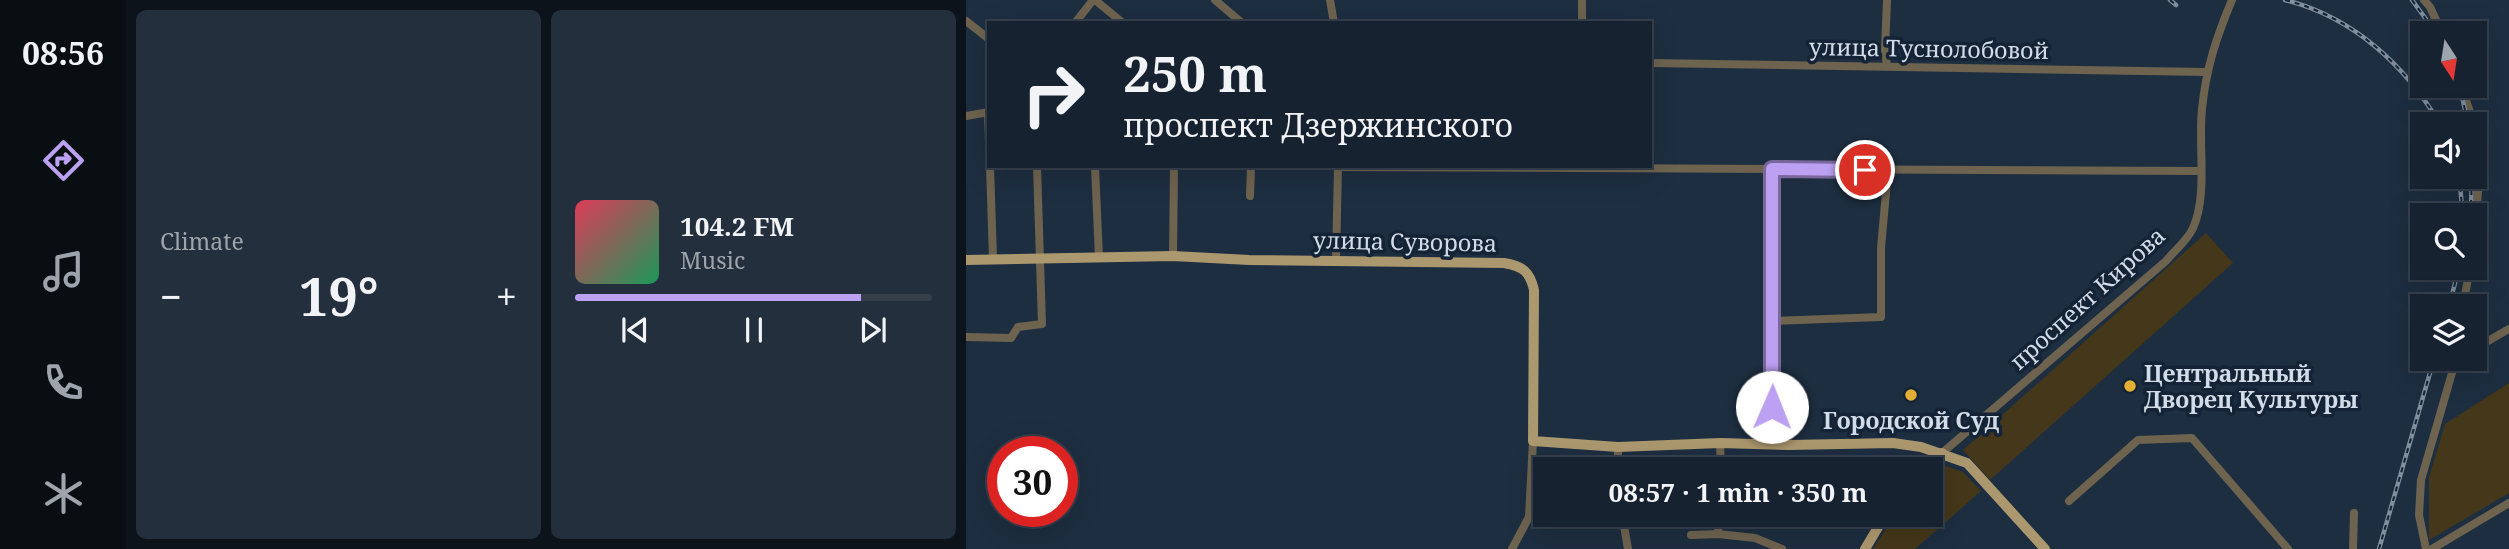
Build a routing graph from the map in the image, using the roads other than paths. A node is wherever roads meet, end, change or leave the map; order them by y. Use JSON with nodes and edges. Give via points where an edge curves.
{"nodes":[{"id":1,"x":1094,"y":0,"type":"edge"},
{"id":2,"x":1215,"y":0,"type":"edge"},
{"id":3,"x":1330,"y":0,"type":"edge"},
{"id":4,"x":1582,"y":0,"type":"edge"},
{"id":5,"x":1887,"y":0,"type":"edge"},
{"id":6,"x":2232,"y":0,"type":"edge"},
{"id":7,"x":2424,"y":0,"type":"edge"},
{"id":8,"x":1077,"y":21,"type":"edge"},
{"id":9,"x":1120,"y":21,"type":"edge"},
{"id":10,"x":1240,"y":21,"type":"edge"},
{"id":11,"x":1334,"y":21,"type":"edge"},
{"id":12,"x":1582,"y":21,"type":"edge"},
{"id":13,"x":2435,"y":21,"type":"edge"},
{"id":14,"x":969,"y":24,"type":"edge"},
{"id":15,"x":966,"y":35,"type":"edge"},
{"id":16,"x":987,"y":38,"type":"edge"},
{"id":17,"x":1652,"y":63,"type":"edge"},
{"id":18,"x":1887,"y":66,"type":"junction"},
{"id":19,"x":2206,"y":72,"type":"junction"},
{"id":20,"x":2465,"y":98,"type":"edge"},
{"id":21,"x":987,"y":112,"type":"edge"},
{"id":22,"x":966,"y":116,"type":"edge"},
{"id":23,"x":990,"y":168,"type":"edge"},
{"id":24,"x":1037,"y":168,"type":"edge"},
{"id":25,"x":1094,"y":168,"type":"edge"},
{"id":26,"x":1174,"y":168,"type":"edge"},
{"id":27,"x":1251,"y":168,"type":"edge"},
{"id":28,"x":1338,"y":168,"type":"edge"},
{"id":29,"x":1627,"y":168,"type":"edge"},
{"id":30,"x":1772,"y":169,"type":"junction"},
{"id":31,"x":1888,"y":170,"type":"junction"},
{"id":32,"x":2200,"y":171,"type":"junction"},
{"id":33,"x":1250,"y":196,"type":"dead end"},
{"id":34,"x":2477,"y":203,"type":"edge"},
{"id":35,"x":1173,"y":256,"type":"junction"},
{"id":36,"x":1099,"y":257,"type":"junction"},
{"id":37,"x":1040,"y":258,"type":"junction"},
{"id":38,"x":966,"y":260,"type":"edge"},
{"id":39,"x":993,"y":260,"type":"junction"},
{"id":40,"x":1336,"y":261,"type":"junction"},
{"id":41,"x":1773,"y":321,"type":"junction"},
{"id":42,"x":2509,"y":330,"type":"edge"},
{"id":43,"x":966,"y":337,"type":"edge"},
{"id":44,"x":2487,"y":342,"type":"edge"},
{"id":45,"x":2453,"y":371,"type":"edge"},
{"id":46,"x":1533,"y":441,"type":"junction"},
{"id":47,"x":1720,"y":443,"type":"junction"},
{"id":48,"x":1771,"y":445,"type":"junction"},
{"id":49,"x":1618,"y":447,"type":"junction"},
{"id":50,"x":1942,"y":453,"type":"junction"},
{"id":51,"x":1618,"y":457,"type":"edge"},
{"id":52,"x":1721,"y":457,"type":"edge"},
{"id":53,"x":1938,"y":457,"type":"edge"},
{"id":54,"x":2069,"y":501,"type":"dead end"},
{"id":55,"x":2509,"y":503,"type":"edge"},
{"id":56,"x":2354,"y":513,"type":"dead end"},
{"id":57,"x":1625,"y":527,"type":"edge"},
{"id":58,"x":1718,"y":527,"type":"edge"},
{"id":59,"x":1878,"y":527,"type":"edge"},
{"id":60,"x":1718,"y":534,"type":"junction"},
{"id":61,"x":1691,"y":535,"type":"dead end"},
{"id":62,"x":1511,"y":549,"type":"edge"},
{"id":63,"x":1629,"y":549,"type":"edge"},
{"id":64,"x":1782,"y":549,"type":"edge"},
{"id":65,"x":1865,"y":549,"type":"edge"},
{"id":66,"x":2045,"y":549,"type":"edge"},
{"id":67,"x":2288,"y":549,"type":"edge"},
{"id":68,"x":2353,"y":549,"type":"edge"},
{"id":69,"x":2426,"y":549,"type":"edge"},
{"id":70,"x":2432,"y":549,"type":"edge"}],
"edges":[{"from":1,"to":8,"type":"street"},
{"from":1,"to":9,"type":"street"},
{"from":2,"to":10,"type":"street"},
{"from":3,"to":11,"type":"street"},
{"from":4,"to":12,"type":"street"},
{"from":5,"to":18,"type":"street"},
{"from":6,"to":19,"type":"street","name":"проспект Кирова"},
{"from":7,"to":13,"type":"street"},
{"from":14,"to":15,"type":"street"},
{"from":14,"to":16,"type":"street"},
{"from":17,"to":18,"type":"street","name":"улица Туснолобовой"},
{"from":18,"to":19,"type":"street","name":"улица Туснолобовой"},
{"from":19,"to":32,"type":"street","name":"проспект Кирова"},
{"from":20,"to":34,"type":"street","via":[[2475,126]]},
{"from":21,"to":22,"type":"street"},
{"from":23,"to":39,"type":"street"},
{"from":24,"to":37,"type":"street"},
{"from":25,"to":36,"type":"street"},
{"from":26,"to":35,"type":"street"},
{"from":27,"to":33,"type":"street"},
{"from":28,"to":40,"type":"street"},
{"from":29,"to":30,"type":"street"},
{"from":30,"to":31,"type":"street"},
{"from":30,"to":41,"type":"street"},
{"from":31,"to":32,"type":"street"},
{"from":31,"to":41,"type":"street","via":[[1881,317]]},
{"from":32,"to":50,"type":"street","name":"проспект Кирова","via":[[2200,205],[2192,230],[2166,261]]},
{"from":35,"to":36,"type":"main road","name":"улица Суворова"},
{"from":35,"to":40,"type":"main road","name":"улица Суворова"},
{"from":36,"to":37,"type":"main road","name":"улица Суворова"},
{"from":37,"to":39,"type":"main road","name":"улица Суворова"},
{"from":37,"to":43,"type":"street","via":[[1042,324],[1018,327],[1011,338]]},
{"from":38,"to":39,"type":"main road","name":"улица Суворова"},
{"from":40,"to":46,"type":"main road","name":"улица Суворова","via":[[1504,263],[1518,265],[1530,275],[1535,290]]},
{"from":41,"to":48,"type":"street"},
{"from":42,"to":44,"type":"street"},
{"from":45,"to":69,"type":"street","via":[[2421,480],[2419,515]]},
{"from":46,"to":49,"type":"main road"},
{"from":46,"to":62,"type":"street","via":[[1529,517]]},
{"from":47,"to":48,"type":"main road"},
{"from":47,"to":49,"type":"main road"},
{"from":47,"to":52,"type":"street"},
{"from":48,"to":50,"type":"main road","via":[[1893,443]]},
{"from":49,"to":51,"type":"street"},
{"from":50,"to":53,"type":"main road","name":"проспект Кирова"},
{"from":50,"to":66,"type":"main road","via":[[1967,463]]},
{"from":54,"to":67,"type":"street","via":[[2138,440],[2192,438]]},
{"from":55,"to":70,"type":"street"},
{"from":56,"to":68,"type":"street"},
{"from":57,"to":63,"type":"street"},
{"from":58,"to":60,"type":"street"},
{"from":59,"to":65,"type":"main road"},
{"from":60,"to":61,"type":"street"},
{"from":60,"to":64,"type":"street","via":[[1755,538]]}]}
